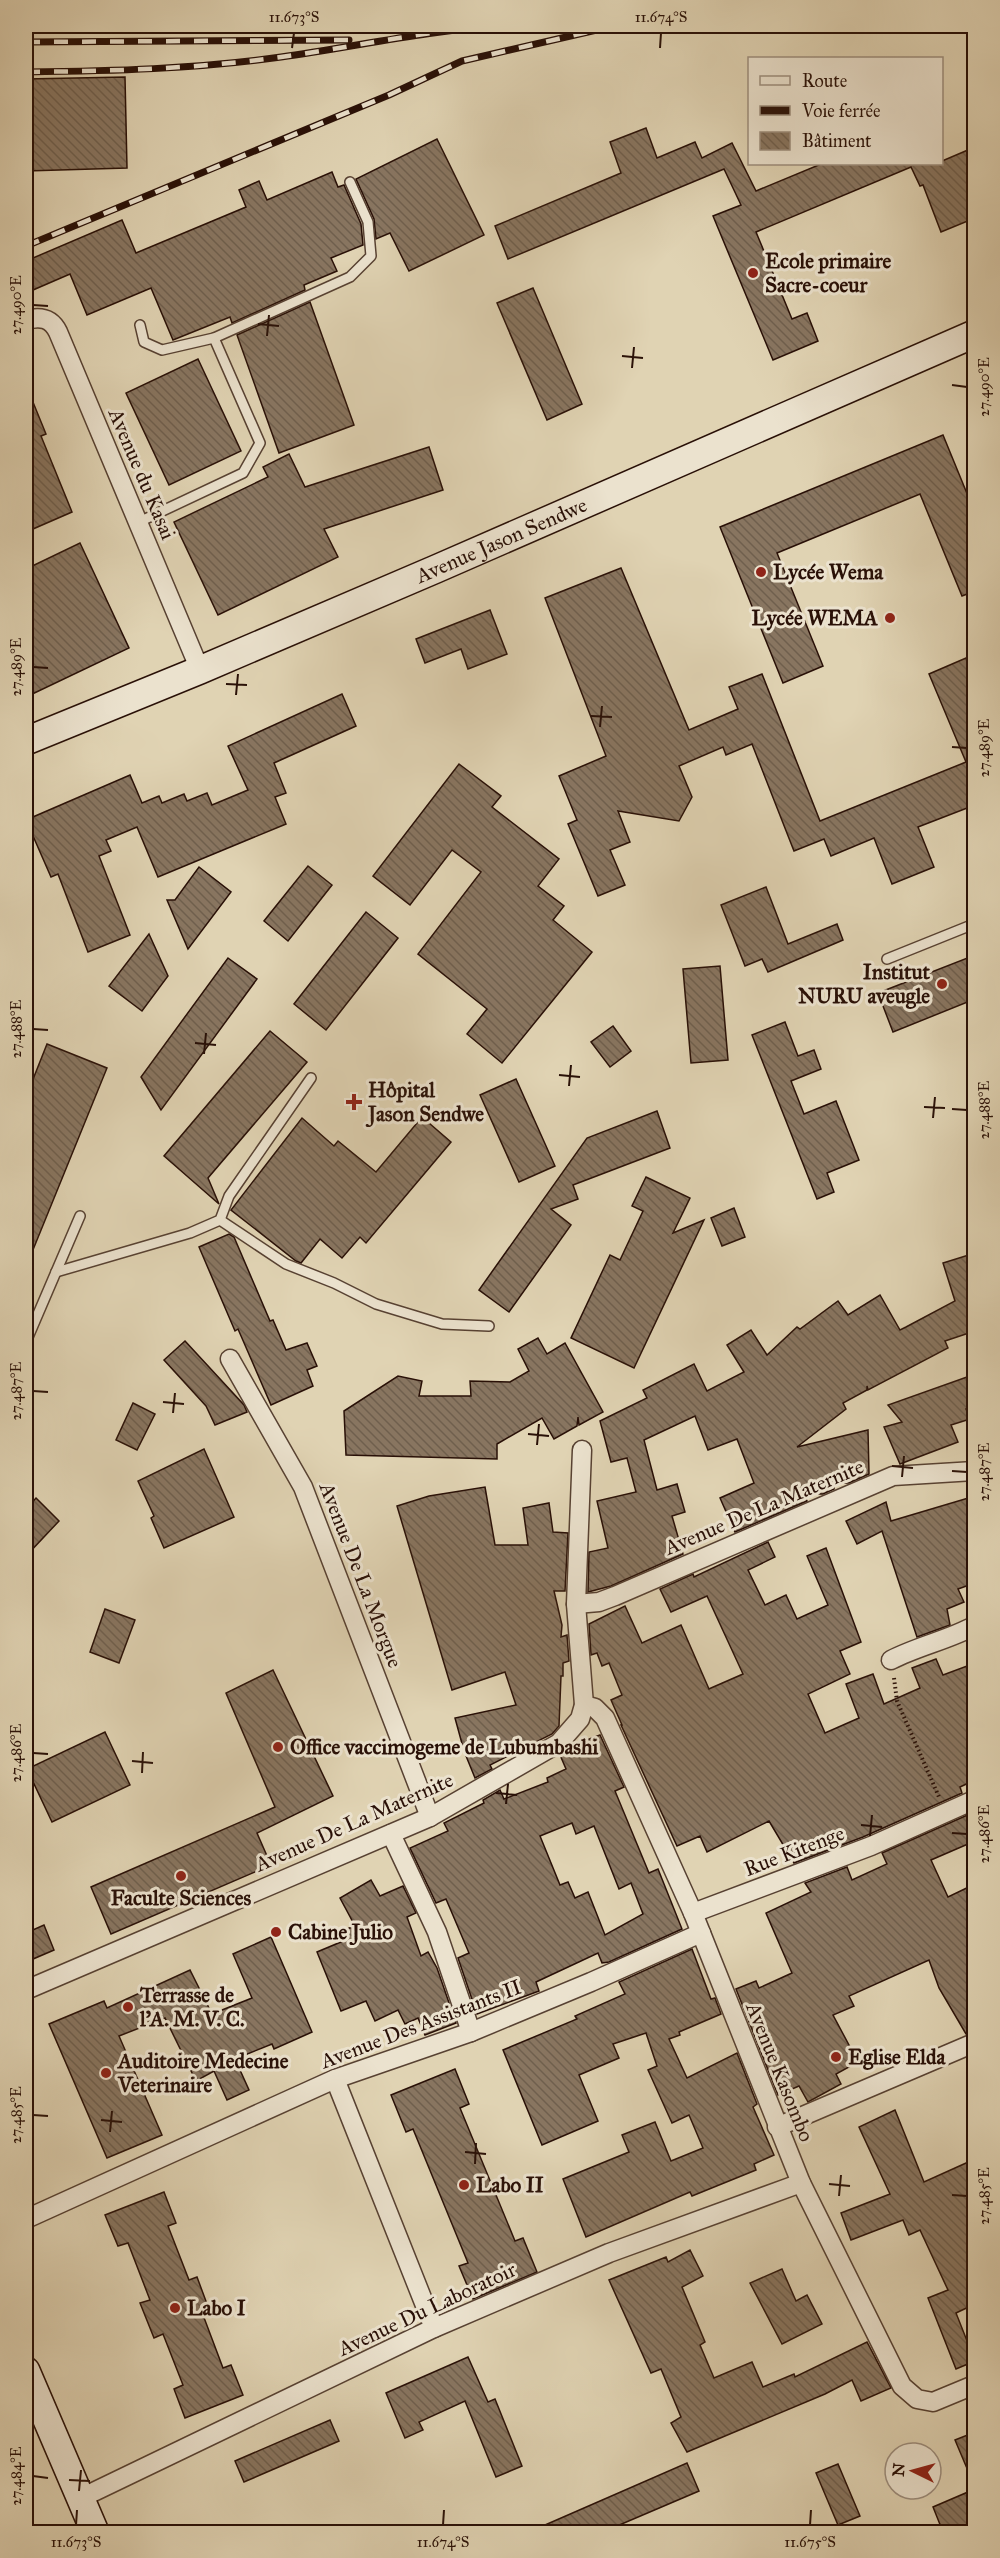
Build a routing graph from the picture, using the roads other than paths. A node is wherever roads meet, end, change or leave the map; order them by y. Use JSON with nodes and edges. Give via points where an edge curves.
{"nodes":[{"id":1,"x":350,"y":182,"type":"dead end"},
{"id":2,"x":26,"y":320,"type":"edge"},
{"id":3,"x":140,"y":325,"type":"dead end"},
{"id":4,"x":214,"y":338,"type":"junction"},
{"id":5,"x":971,"y":339,"type":"edge"},
{"id":6,"x":139,"y":522,"type":"junction"},
{"id":7,"x":200,"y":670,"type":"junction"},
{"id":8,"x":26,"y":741,"type":"edge"},
{"id":9,"x":975,"y":924,"type":"edge"},
{"id":10,"x":886,"y":959,"type":"dead end"},
{"id":11,"x":311,"y":1078,"type":"dead end"},
{"id":12,"x":80,"y":1216,"type":"dead end"},
{"id":13,"x":220,"y":1220,"type":"junction"},
{"id":14,"x":56,"y":1272,"type":"junction"},
{"id":15,"x":489,"y":1326,"type":"dead end"},
{"id":16,"x":26,"y":1342,"type":"edge"},
{"id":17,"x":230,"y":1359,"type":"dead end"},
{"id":18,"x":582,"y":1450,"type":"dead end"},
{"id":19,"x":975,"y":1471,"type":"edge"},
{"id":20,"x":576,"y":1604,"type":"junction"},
{"id":21,"x":975,"y":1626,"type":"edge"},
{"id":22,"x":891,"y":1660,"type":"road end"},
{"id":23,"x":584,"y":1705,"type":"junction"},
{"id":24,"x":975,"y":1800,"type":"edge"},
{"id":25,"x":430,"y":1817,"type":"junction"},
{"id":26,"x":391,"y":1834,"type":"junction"},
{"id":27,"x":693,"y":1913,"type":"junction"},
{"id":28,"x":701,"y":1933,"type":"junction"},
{"id":29,"x":26,"y":1990,"type":"edge"},
{"id":30,"x":471,"y":2032,"type":"junction"},
{"id":31,"x":975,"y":2043,"type":"edge"},
{"id":32,"x":335,"y":2079,"type":"junction"},
{"id":33,"x":777,"y":2127,"type":"junction"},
{"id":34,"x":801,"y":2184,"type":"junction"},
{"id":35,"x":26,"y":2218,"type":"edge"},
{"id":36,"x":434,"y":2328,"type":"junction"},
{"id":37,"x":26,"y":2371,"type":"edge"},
{"id":38,"x":975,"y":2385,"type":"edge"},
{"id":39,"x":81,"y":2498,"type":"junction"},
{"id":40,"x":95,"y":2532,"type":"edge"}],
"edges":[{"from":1,"to":4,"type":"lane","via":[[368,222],[371,256],[350,277]]},
{"from":2,"to":6,"type":"street","name":"Avenue du Kasai","via":[[38,317],[54,324]]},
{"from":3,"to":4,"type":"lane","via":[[144,342],[162,350]]},
{"from":4,"to":6,"type":"lane","via":[[260,443],[243,473]]},
{"from":5,"to":7,"type":"main road","name":"Avenue Jason Sendwe"},
{"from":6,"to":7,"type":"street","name":"Avenue du Kasai"},
{"from":7,"to":8,"type":"main road","name":"Avenue Jason Sendwe"},
{"from":9,"to":10,"type":"lane"},
{"from":11,"to":13,"type":"lane","via":[[229,1196]]},
{"from":12,"to":14,"type":"lane"},
{"from":13,"to":14,"type":"lane","via":[[190,1233]]},
{"from":13,"to":15,"type":"lane","via":[[286,1264],[376,1304],[442,1324]]},
{"from":14,"to":16,"type":"lane"},
{"from":17,"to":25,"type":"street","name":"Avenue De La Morgue","via":[[303,1487]]},
{"from":18,"to":20,"type":"street"},
{"from":19,"to":20,"type":"street","name":"Avenue De La Maternite","via":[[893,1476],[615,1596]]},
{"from":20,"to":23,"type":"street"},
{"from":21,"to":22,"type":"street","via":[[910,1649]]},
{"from":23,"to":25,"type":"street","name":"Avenue De La Maternite","via":[[580,1719],[560,1743]]},
{"from":23,"to":27,"type":"street","name":"Avenue Kasombo","via":[[595,1708],[605,1718]]},
{"from":24,"to":27,"type":"street","name":"Rue Kitenge","via":[[871,1846]]},
{"from":25,"to":26,"type":"street","name":"Avenue De La Maternite"},
{"from":26,"to":29,"type":"street","name":"Avenue De La Maternite"},
{"from":26,"to":30,"type":"street","via":[[437,1932]]},
{"from":27,"to":28,"type":"street","name":"Avenue Kasombo"},
{"from":28,"to":30,"type":"street","name":"Avenue Des Assistants II"},
{"from":28,"to":33,"type":"street","name":"Avenue Kasombo"},
{"from":30,"to":32,"type":"street","name":"Avenue Des Assistants II"},
{"from":31,"to":33,"type":"street"},
{"from":32,"to":35,"type":"street","name":"Avenue Des Assistants II"},
{"from":32,"to":36,"type":"street"},
{"from":33,"to":34,"type":"street","name":"Avenue Kasombo"},
{"from":34,"to":36,"type":"street","name":"Avenue Du Laboratoir","via":[[609,2253]]},
{"from":34,"to":38,"type":"street","name":"Avenue Kasombo","via":[[902,2386],[917,2399],[933,2402]]},
{"from":36,"to":39,"type":"street","name":"Avenue Du Laboratoir"},
{"from":37,"to":39,"type":"main road"},
{"from":39,"to":40,"type":"main road"}]}
